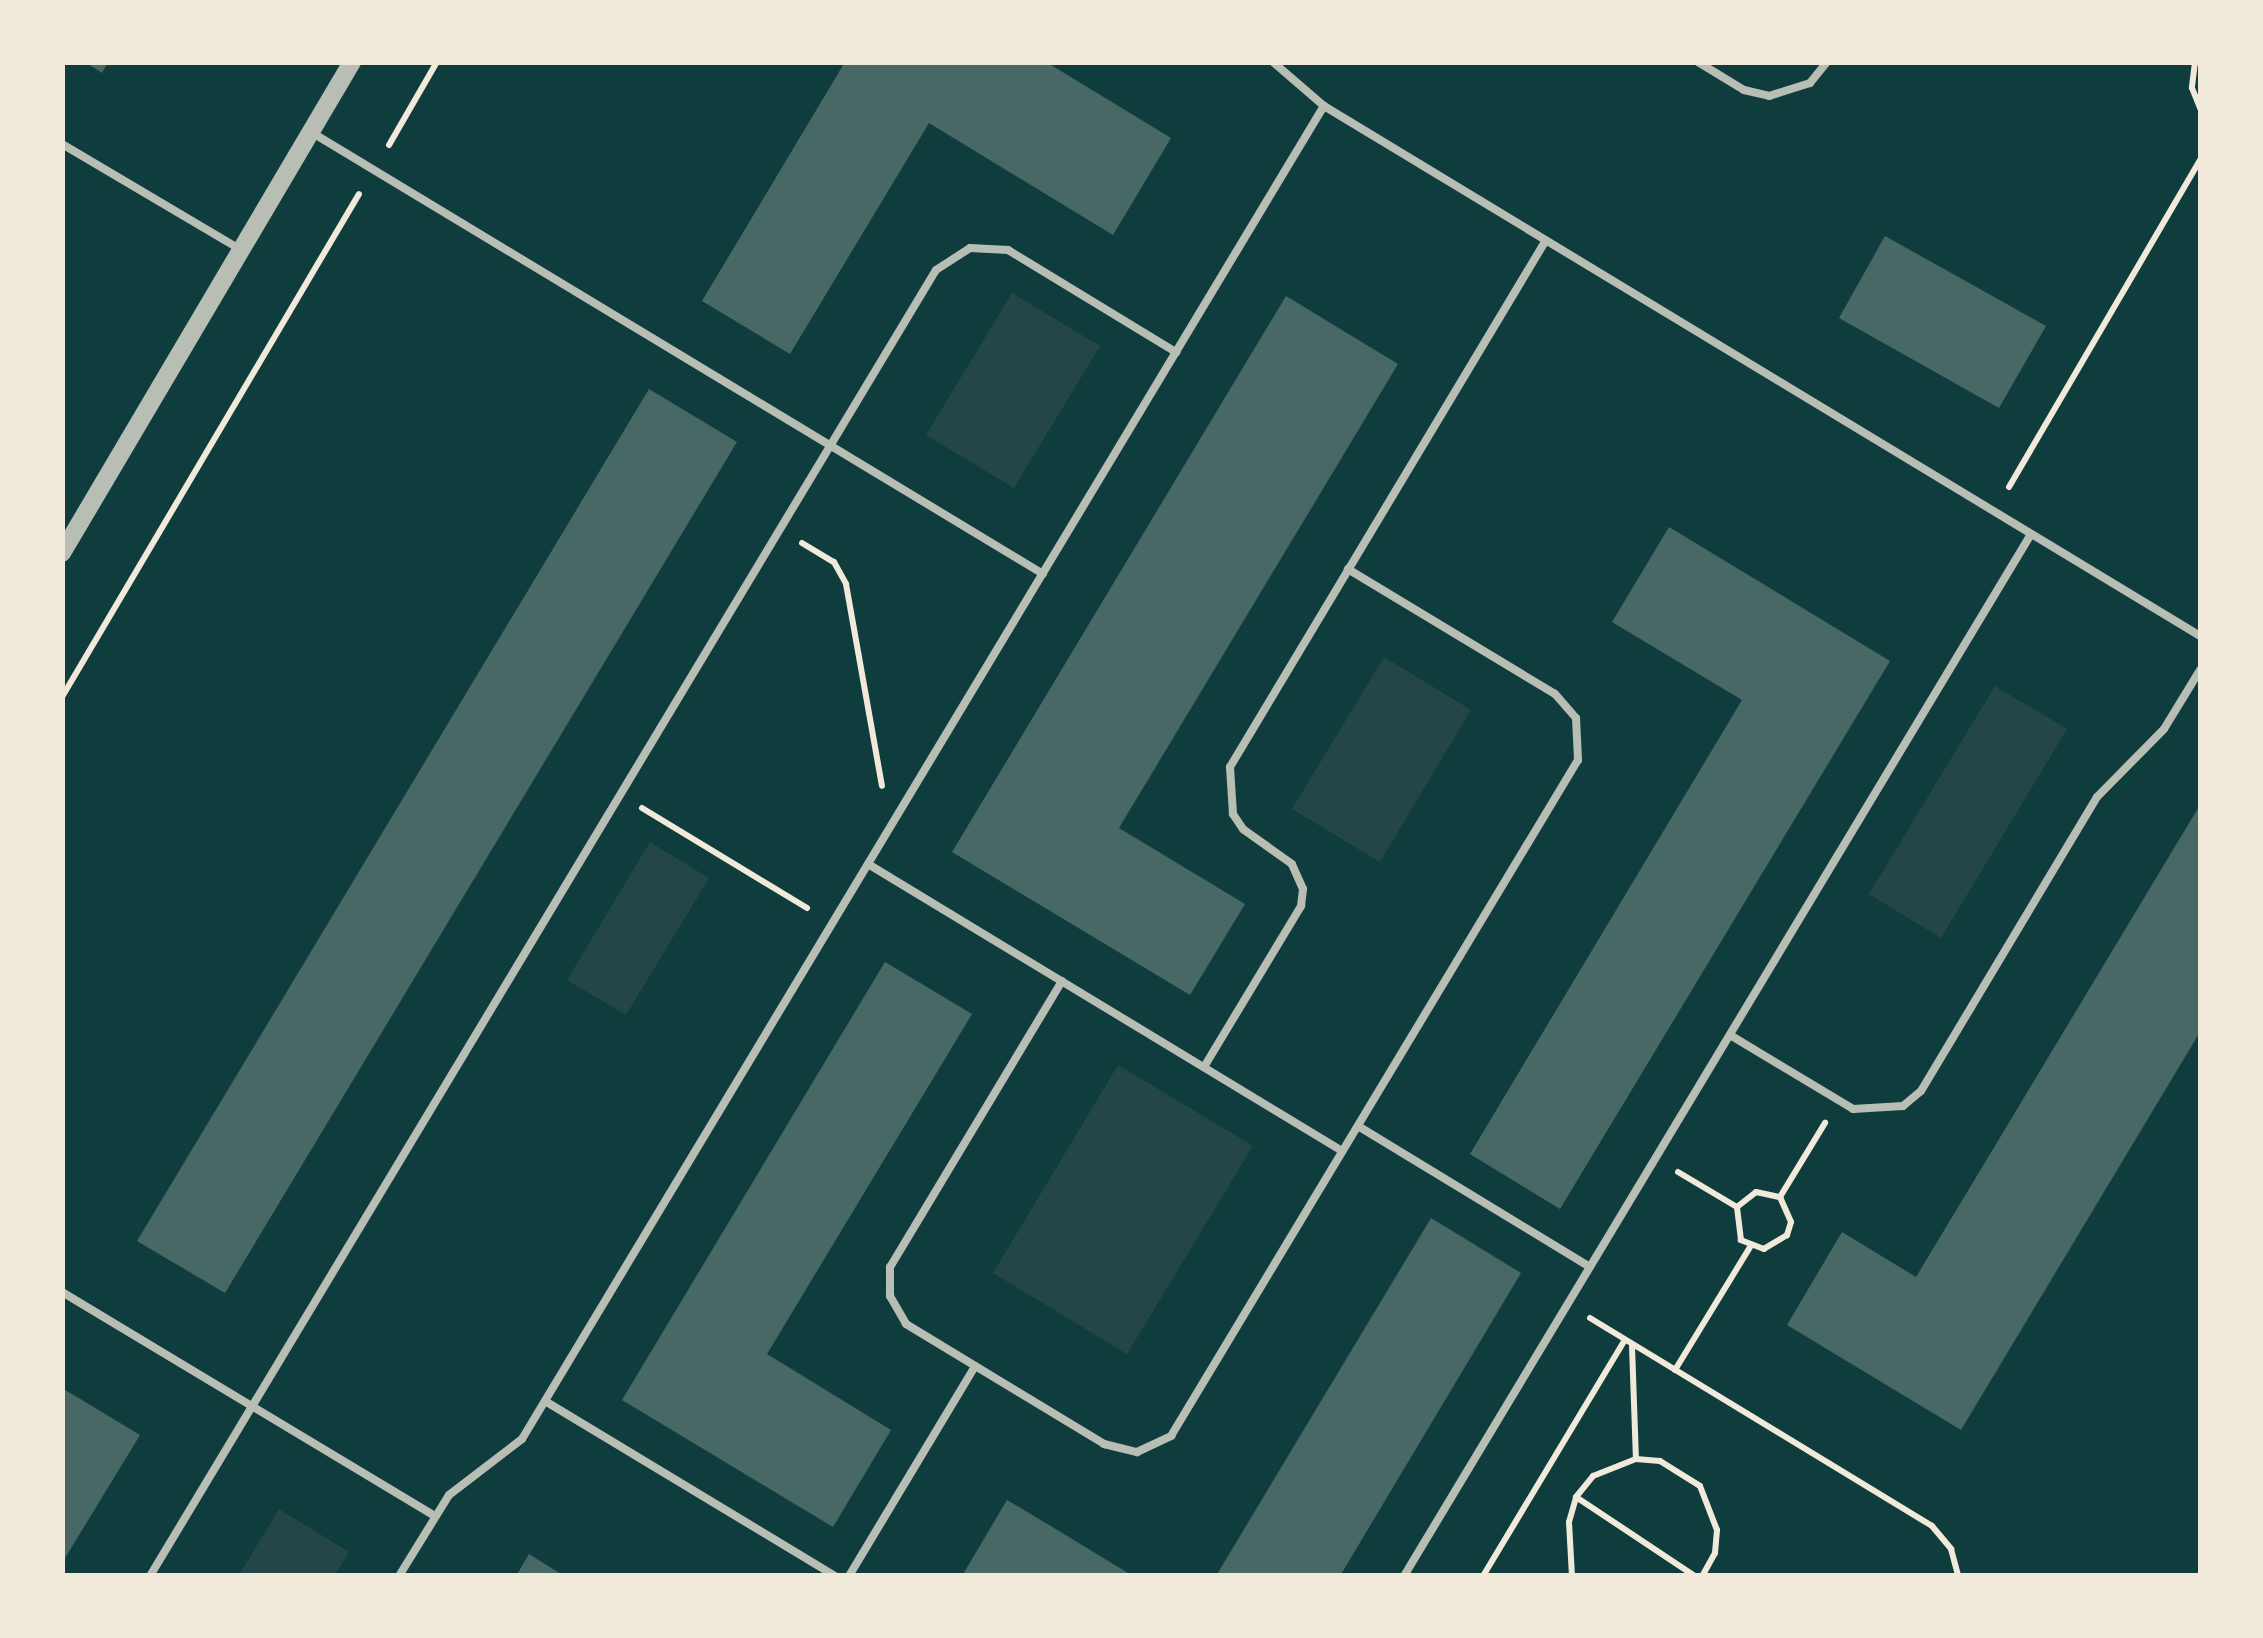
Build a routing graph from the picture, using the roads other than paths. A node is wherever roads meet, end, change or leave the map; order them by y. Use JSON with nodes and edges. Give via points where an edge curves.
{"nodes":[{"id":1,"x":352,"y":62,"type":"edge"},
{"id":2,"x":1272,"y":62,"type":"edge"},
{"id":3,"x":1698,"y":62,"type":"edge"},
{"id":4,"x":1828,"y":62,"type":"edge"},
{"id":5,"x":1324,"y":106,"type":"junction"},
{"id":6,"x":312,"y":132,"type":"junction"},
{"id":7,"x":62,"y":144,"type":"edge"},
{"id":8,"x":1546,"y":240,"type":"junction"},
{"id":9,"x":241,"y":250,"type":"junction"},
{"id":10,"x":1176,"y":352,"type":"junction"},
{"id":11,"x":830,"y":445,"type":"junction"},
{"id":12,"x":2031,"y":534,"type":"junction"},
{"id":13,"x":62,"y":553,"type":"edge"},
{"id":14,"x":1348,"y":569,"type":"junction"},
{"id":15,"x":1042,"y":574,"type":"junction"},
{"id":16,"x":2200,"y":636,"type":"edge"},
{"id":17,"x":2200,"y":670,"type":"edge"},
{"id":18,"x":868,"y":864,"type":"junction"},
{"id":19,"x":1062,"y":981,"type":"junction"},
{"id":20,"x":1730,"y":1035,"type":"junction"},
{"id":21,"x":1204,"y":1067,"type":"junction"},
{"id":22,"x":1358,"y":1126,"type":"junction"},
{"id":23,"x":1342,"y":1151,"type":"junction"},
{"id":24,"x":1590,"y":1267,"type":"junction"},
{"id":25,"x":62,"y":1292,"type":"edge"},
{"id":26,"x":975,"y":1366,"type":"junction"},
{"id":27,"x":546,"y":1401,"type":"junction"},
{"id":28,"x":252,"y":1406,"type":"junction"},
{"id":29,"x":435,"y":1516,"type":"junction"},
{"id":30,"x":150,"y":1576,"type":"edge"},
{"id":31,"x":400,"y":1576,"type":"edge"},
{"id":32,"x":835,"y":1576,"type":"edge"},
{"id":33,"x":848,"y":1576,"type":"edge"},
{"id":34,"x":1404,"y":1576,"type":"edge"}],
"edges":[{"from":1,"to":6,"type":"street"},
{"from":2,"to":5,"type":"lane"},
{"from":3,"to":4,"type":"lane","via":[[1744,90],[1769,96],[1810,83]]},
{"from":5,"to":8,"type":"lane"},
{"from":5,"to":10,"type":"lane"},
{"from":6,"to":9,"type":"street"},
{"from":6,"to":11,"type":"lane"},
{"from":7,"to":9,"type":"lane"},
{"from":8,"to":12,"type":"lane"},
{"from":8,"to":14,"type":"lane"},
{"from":9,"to":13,"type":"street"},
{"from":10,"to":11,"type":"lane","via":[[1008,250],[970,248],[936,270]]},
{"from":10,"to":15,"type":"lane"},
{"from":11,"to":15,"type":"lane"},
{"from":11,"to":28,"type":"lane"},
{"from":12,"to":16,"type":"lane"},
{"from":12,"to":20,"type":"lane"},
{"from":14,"to":21,"type":"lane","via":[[1230,767],[1232,814],[1243,830],[1292,864],[1302,906]]},
{"from":14,"to":22,"type":"lane","via":[[1555,694],[1576,718],[1581,745]]},
{"from":15,"to":18,"type":"lane"},
{"from":17,"to":20,"type":"lane","via":[[2164,729],[2098,797],[1921,1091],[1887,1111],[1853,1109]]},
{"from":18,"to":19,"type":"lane"},
{"from":18,"to":27,"type":"lane"},
{"from":19,"to":21,"type":"lane"},
{"from":19,"to":26,"type":"lane","via":[[890,1266],[890,1296],[906,1324]]},
{"from":20,"to":24,"type":"lane"},
{"from":21,"to":23,"type":"lane"},
{"from":22,"to":23,"type":"lane"},
{"from":22,"to":24,"type":"lane"},
{"from":23,"to":26,"type":"lane","via":[[1171,1436],[1159,1445],[1137,1452],[1104,1444]]},
{"from":24,"to":34,"type":"lane"},
{"from":25,"to":28,"type":"lane"},
{"from":26,"to":33,"type":"lane"},
{"from":27,"to":29,"type":"lane","via":[[516,1446],[456,1488]]},
{"from":27,"to":32,"type":"lane"},
{"from":28,"to":29,"type":"lane"},
{"from":28,"to":30,"type":"lane"},
{"from":29,"to":31,"type":"lane"}]}
